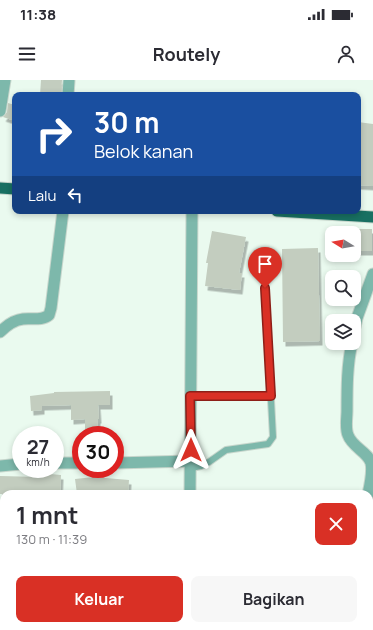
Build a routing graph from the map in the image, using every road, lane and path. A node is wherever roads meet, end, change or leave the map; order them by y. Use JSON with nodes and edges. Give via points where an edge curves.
{"nodes":[{"id":1,"x":4,"y":80,"type":"edge"},
{"id":2,"x":70,"y":81,"type":"dead end"},
{"id":3,"x":68,"y":92,"type":"edge"},
{"id":4,"x":0,"y":111,"type":"edge"},
{"id":5,"x":0,"y":188,"type":"edge"},
{"id":6,"x":12,"y":190,"type":"edge"},
{"id":7,"x":63,"y":214,"type":"edge"},
{"id":8,"x":192,"y":214,"type":"edge"},
{"id":9,"x":333,"y":214,"type":"edge"},
{"id":10,"x":373,"y":217,"type":"edge"},
{"id":11,"x":373,"y":274,"type":"edge"},
{"id":12,"x":265,"y":288,"type":"dead end"},
{"id":13,"x":358,"y":314,"type":"edge"},
{"id":14,"x":0,"y":332,"type":"edge"},
{"id":15,"x":350,"y":350,"type":"edge"},
{"id":16,"x":190,"y":396,"type":"junction"},
{"id":17,"x":271,"y":396,"type":"junction"},
{"id":18,"x":124,"y":463,"type":"edge"},
{"id":19,"x":190,"y":464,"type":"junction"},
{"id":20,"x":12,"y":465,"type":"edge"},
{"id":21,"x":0,"y":466,"type":"edge"},
{"id":22,"x":190,"y":490,"type":"edge"},
{"id":23,"x":368,"y":490,"type":"edge"}],
"edges":[{"from":1,"to":4,"type":"street"},
{"from":2,"to":3,"type":"street"},
{"from":5,"to":6,"type":"highway"},
{"from":7,"to":14,"type":"street","via":[[49,315],[45,318],[15,321]]},
{"from":8,"to":16,"type":"street"},
{"from":9,"to":10,"type":"highway"},
{"from":11,"to":13,"type":"street"},
{"from":12,"to":17,"type":"lane"},
{"from":15,"to":23,"type":"street","via":[[347,431],[352,442],[371,463]]},
{"from":16,"to":17,"type":"lane"},
{"from":16,"to":19,"type":"street"},
{"from":17,"to":19,"type":"lane","via":[[273,437],[268,444],[226,450],[201,466]]},
{"from":18,"to":19,"type":"street"},
{"from":19,"to":22,"type":"street"},
{"from":20,"to":21,"type":"street"}]}
